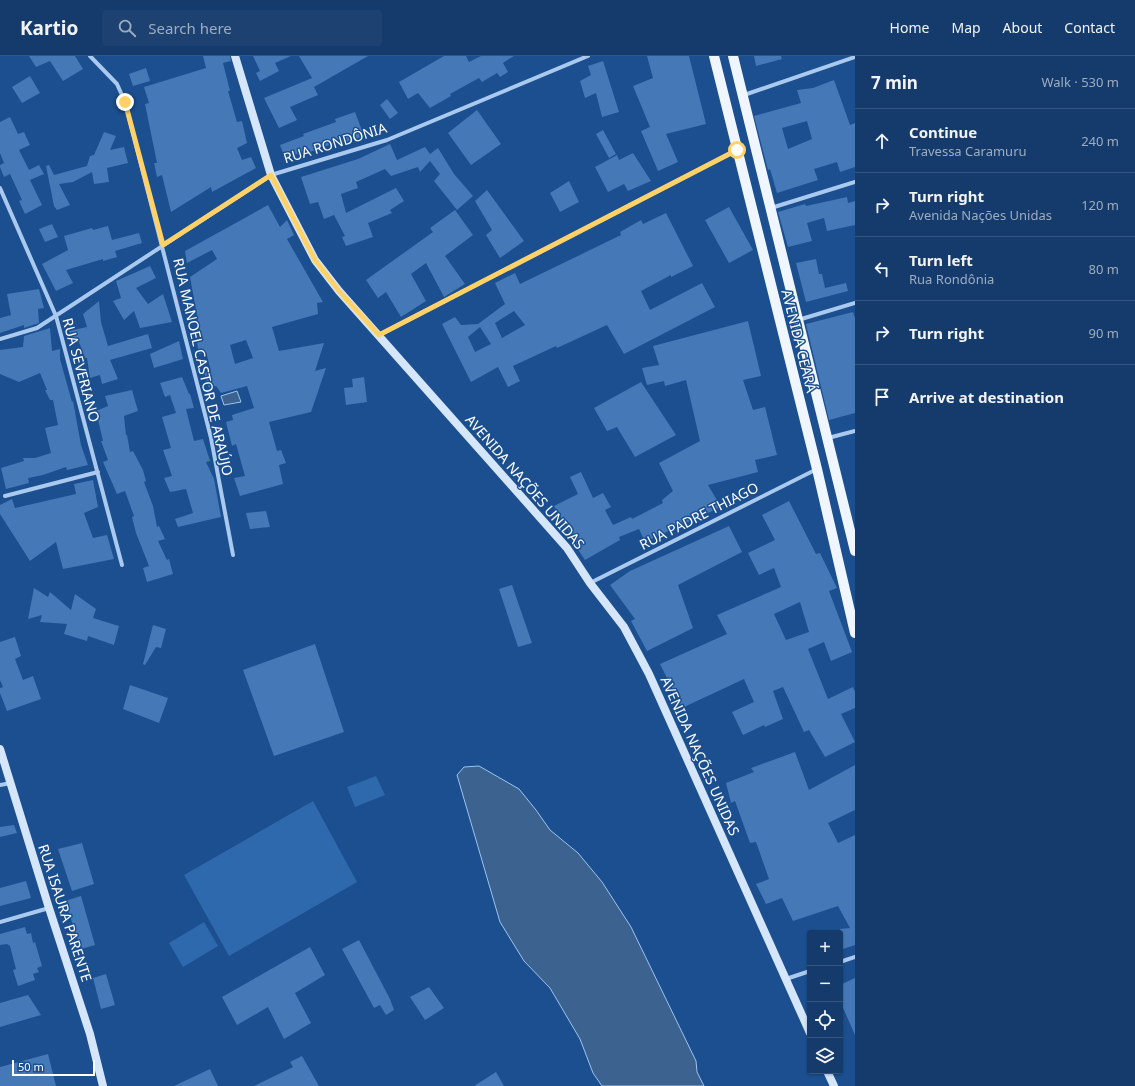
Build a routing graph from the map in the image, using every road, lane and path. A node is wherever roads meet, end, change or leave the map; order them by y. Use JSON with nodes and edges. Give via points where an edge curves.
{"nodes":[{"id":1,"x":90,"y":56,"type":"edge"},
{"id":2,"x":235,"y":56,"type":"edge"},
{"id":3,"x":588,"y":56,"type":"edge"},
{"id":4,"x":714,"y":56,"type":"edge"},
{"id":5,"x":733,"y":56,"type":"edge"},
{"id":6,"x":855,"y":57,"type":"edge"},
{"id":7,"x":742,"y":96,"type":"junction"},
{"id":8,"x":737,"y":150,"type":"junction"},
{"id":9,"x":271,"y":175,"type":"junction"},
{"id":10,"x":855,"y":182,"type":"edge"},
{"id":11,"x":0,"y":188,"type":"edge"},
{"id":12,"x":770,"y":208,"type":"junction"},
{"id":13,"x":163,"y":245,"type":"junction"},
{"id":14,"x":855,"y":303,"type":"edge"},
{"id":15,"x":56,"y":316,"type":"junction"},
{"id":16,"x":798,"y":320,"type":"junction"},
{"id":17,"x":379,"y":335,"type":"junction"},
{"id":18,"x":0,"y":339,"type":"edge"},
{"id":19,"x":855,"y":431,"type":"edge"},
{"id":20,"x":827,"y":439,"type":"junction"},
{"id":21,"x":817,"y":469,"type":"junction"},
{"id":22,"x":98,"y":472,"type":"junction"},
{"id":23,"x":5,"y":496,"type":"dead end"},
{"id":24,"x":854,"y":545,"type":"edge"},
{"id":25,"x":233,"y":555,"type":"dead end"},
{"id":26,"x":122,"y":565,"type":"dead end"},
{"id":27,"x":590,"y":583,"type":"junction"},
{"id":28,"x":855,"y":633,"type":"edge"},
{"id":29,"x":0,"y":750,"type":"edge"},
{"id":30,"x":12,"y":783,"type":"junction"},
{"id":31,"x":0,"y":785,"type":"edge"},
{"id":32,"x":49,"y":908,"type":"junction"},
{"id":33,"x":0,"y":922,"type":"edge"},
{"id":34,"x":855,"y":957,"type":"edge"},
{"id":35,"x":843,"y":961,"type":"edge"},
{"id":36,"x":807,"y":973,"type":"edge"},
{"id":37,"x":786,"y":980,"type":"junction"},
{"id":38,"x":807,"y":1026,"type":"edge"},
{"id":39,"x":828,"y":1074,"type":"edge"},
{"id":40,"x":103,"y":1086,"type":"edge"},
{"id":41,"x":834,"y":1086,"type":"edge"}],
"edges":[{"from":1,"to":13,"type":"street","name":"RUA MANOEL CASTOR DE ARAÚJO","via":[[117,84],[125,102]]},
{"from":2,"to":9,"type":"street","name":"AVENIDA NAÇÕES UNIDAS"},
{"from":3,"to":9,"type":"street","name":"RUA RONDÔNIA","via":[[387,140]]},
{"from":4,"to":8,"type":"main road","name":"AVENIDA CEARÁ"},
{"from":5,"to":7,"type":"main road","name":"AVENIDA CEARÁ"},
{"from":6,"to":7,"type":"street"},
{"from":7,"to":12,"type":"main road","name":"AVENIDA CEARÁ"},
{"from":8,"to":17,"type":"street"},
{"from":8,"to":21,"type":"main road","name":"AVENIDA CEARÁ"},
{"from":9,"to":13,"type":"street","name":"RUA RONDÔNIA"},
{"from":9,"to":17,"type":"street","name":"AVENIDA NAÇÕES UNIDAS","via":[[315,260]]},
{"from":10,"to":12,"type":"street"},
{"from":11,"to":15,"type":"street","name":"RUA SEVERIANO"},
{"from":12,"to":16,"type":"main road","name":"AVENIDA CEARÁ"},
{"from":13,"to":15,"type":"street","name":"RUA RONDÔNIA"},
{"from":13,"to":25,"type":"street","name":"RUA MANOEL CASTOR DE ARAÚJO","via":[[211,438]]},
{"from":14,"to":16,"type":"street"},
{"from":15,"to":18,"type":"street","name":"RUA RONDÔNIA","via":[[37,328]]},
{"from":15,"to":22,"type":"street","name":"RUA SEVERIANO"},
{"from":16,"to":20,"type":"main road","name":"AVENIDA CEARÁ"},
{"from":17,"to":27,"type":"street","name":"AVENIDA NAÇÕES UNIDAS","via":[[567,548]]},
{"from":19,"to":20,"type":"street"},
{"from":20,"to":24,"type":"main road","name":"AVENIDA CEARÁ"},
{"from":21,"to":27,"type":"street","name":"RUA PADRE THIAGO"},
{"from":21,"to":28,"type":"main road","name":"AVENIDA CEARÁ"},
{"from":22,"to":23,"type":"street"},
{"from":22,"to":26,"type":"street","name":"RUA SEVERIANO"},
{"from":27,"to":37,"type":"street","name":"AVENIDA NAÇÕES UNIDAS","via":[[624,627],[649,674]]},
{"from":29,"to":30,"type":"street","name":"RUA ISAURA PARENTE"},
{"from":30,"to":31,"type":"street"},
{"from":30,"to":32,"type":"street","name":"RUA ISAURA PARENTE"},
{"from":32,"to":33,"type":"street"},
{"from":32,"to":40,"type":"street","name":"RUA ISAURA PARENTE","via":[[90,1034]]},
{"from":34,"to":35,"type":"street"},
{"from":36,"to":37,"type":"street"},
{"from":37,"to":38,"type":"street","name":"AVENIDA NAÇÕES UNIDAS"},
{"from":39,"to":41,"type":"street"}]}
